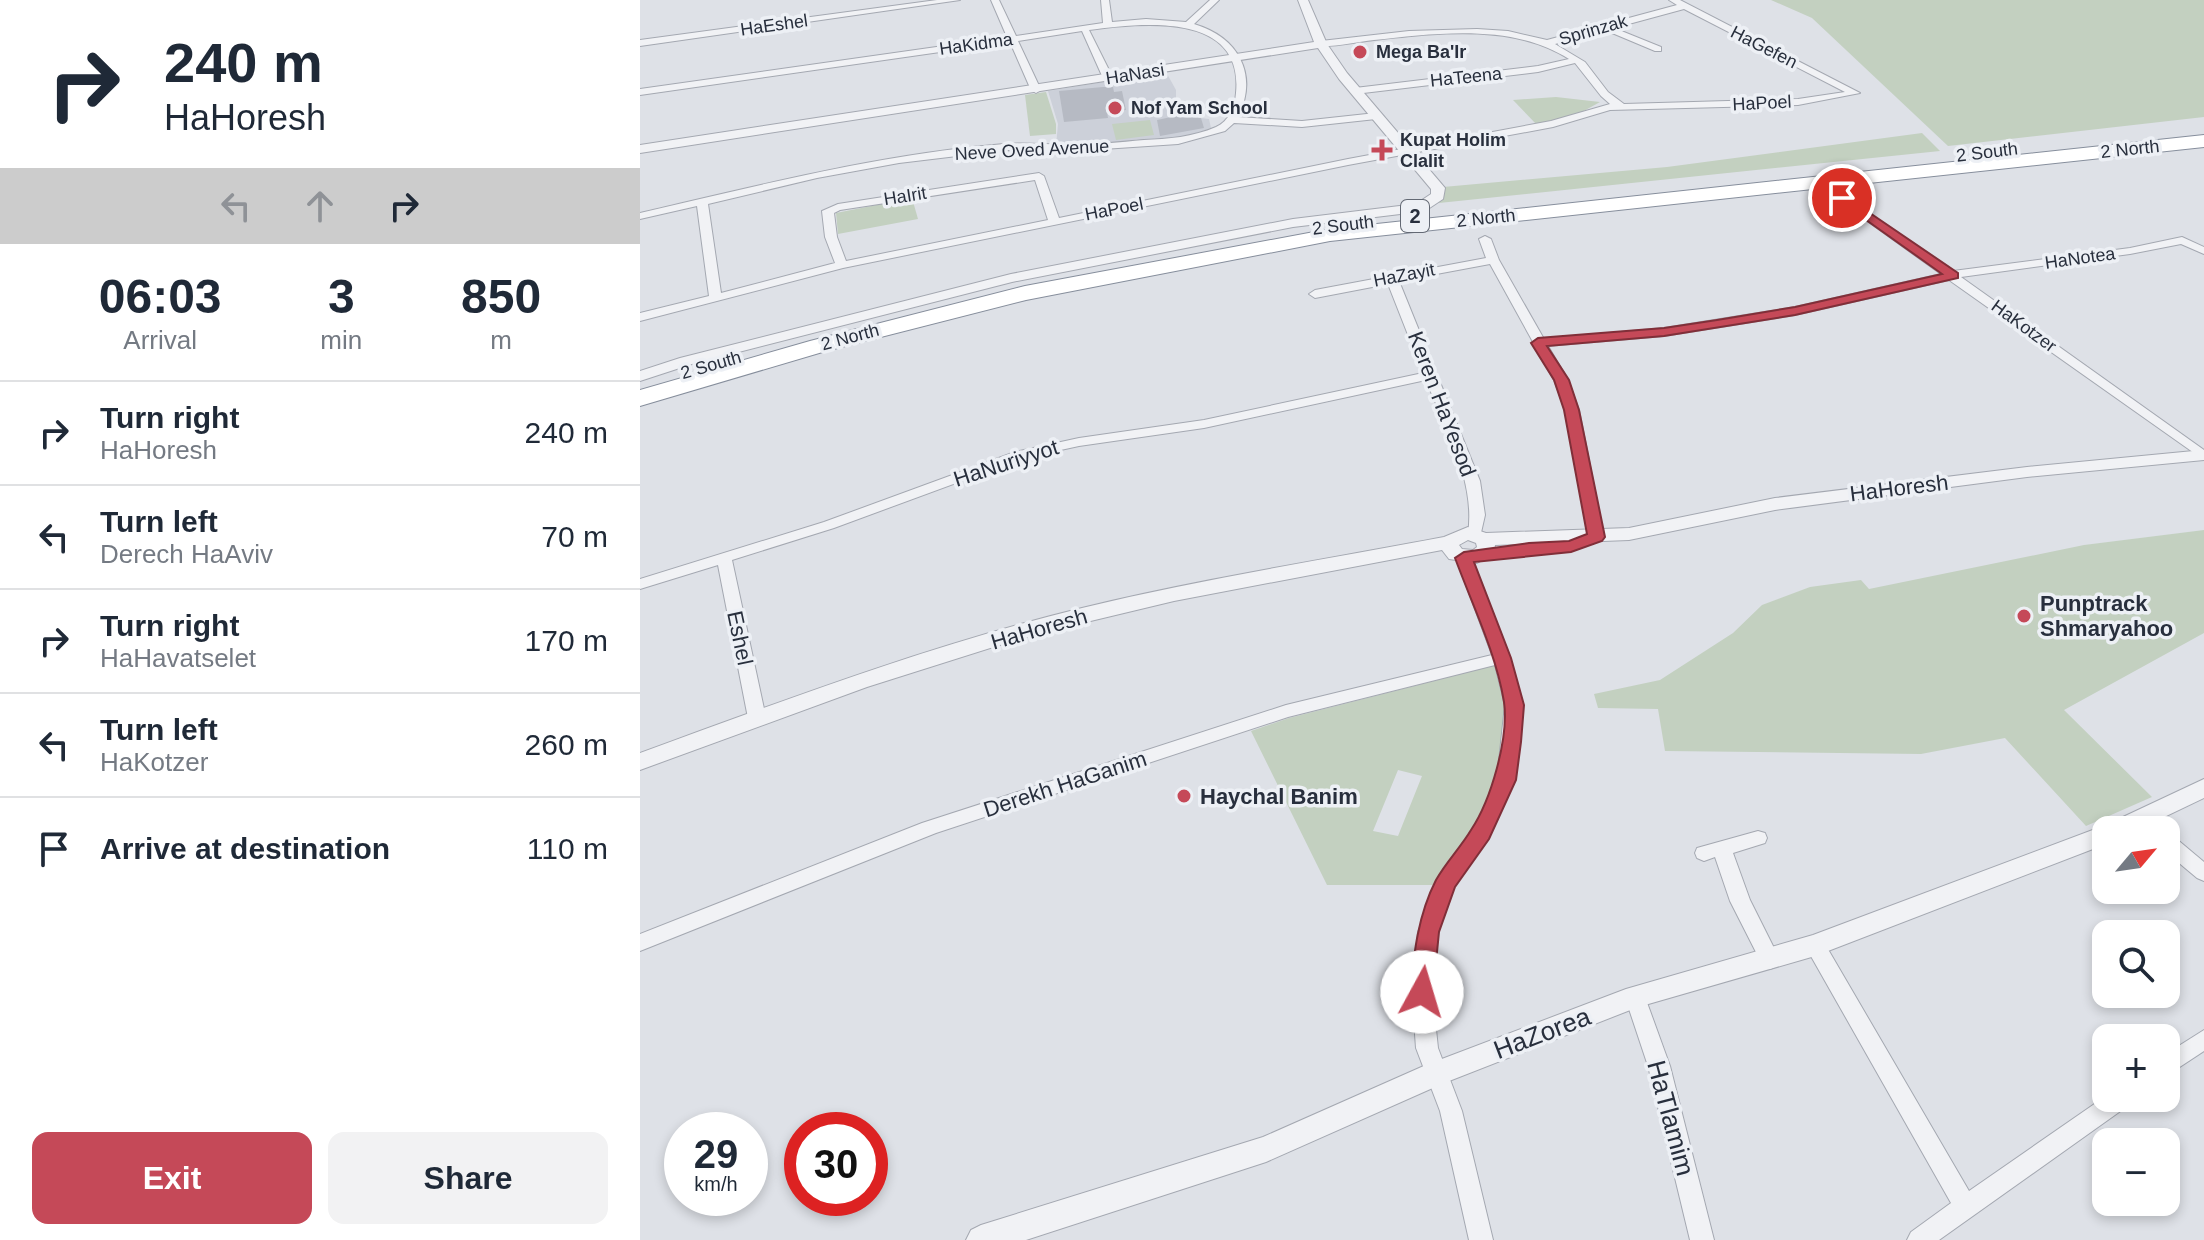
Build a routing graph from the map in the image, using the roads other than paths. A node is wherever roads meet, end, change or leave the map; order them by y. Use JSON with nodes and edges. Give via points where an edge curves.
{"nodes":[{"id":1,"x":956,"y":0,"type":"edge"},
{"id":2,"x":995,"y":0,"type":"edge"},
{"id":3,"x":1105,"y":0,"type":"edge"},
{"id":4,"x":1215,"y":0,"type":"edge"},
{"id":5,"x":1303,"y":0,"type":"edge"},
{"id":6,"x":1673,"y":0,"type":"edge"},
{"id":7,"x":896,"y":4,"type":"edge"},
{"id":8,"x":1684,"y":6,"type":"junction"},
{"id":9,"x":1108,"y":25,"type":"junction"},
{"id":10,"x":1188,"y":25,"type":"junction"},
{"id":11,"x":1605,"y":27,"type":"junction"},
{"id":12,"x":1086,"y":32,"type":"dead end"},
{"id":13,"x":1014,"y":39,"type":"junction"},
{"id":14,"x":640,"y":43,"type":"edge"},
{"id":15,"x":1548,"y":43,"type":"junction"},
{"id":16,"x":1321,"y":44,"type":"junction"},
{"id":17,"x":1658,"y":49,"type":"dead end"},
{"id":18,"x":1238,"y":59,"type":"junction"},
{"id":19,"x":1577,"y":60,"type":"junction"},
{"id":20,"x":1108,"y":78,"type":"junction"},
{"id":21,"x":1036,"y":90,"type":"junction"},
{"id":22,"x":1355,"y":91,"type":"junction"},
{"id":23,"x":640,"y":92,"type":"edge"},
{"id":24,"x":1855,"y":93,"type":"joint"},
{"id":25,"x":1606,"y":98,"type":"junction"},
{"id":26,"x":1620,"y":105,"type":"junction"},
{"id":27,"x":1590,"y":112,"type":"junction"},
{"id":28,"x":1376,"y":116,"type":"junction"},
{"id":29,"x":1232,"y":120,"type":"junction"},
{"id":30,"x":2204,"y":128,"type":"edge"},
{"id":31,"x":2204,"y":141,"type":"edge"},
{"id":32,"x":640,"y":149,"type":"edge"},
{"id":33,"x":1405,"y":150,"type":"junction"},
{"id":34,"x":2002,"y":150,"type":"junction"},
{"id":35,"x":1842,"y":198,"type":"dead end"},
{"id":36,"x":702,"y":203,"type":"junction"},
{"id":37,"x":1420,"y":208,"type":"junction"},
{"id":38,"x":640,"y":216,"type":"edge"},
{"id":39,"x":1054,"y":220,"type":"junction"},
{"id":40,"x":1485,"y":239,"type":"dead end"},
{"id":41,"x":2204,"y":251,"type":"edge"},
{"id":42,"x":1213,"y":256,"type":"junction"},
{"id":43,"x":1493,"y":260,"type":"junction"},
{"id":44,"x":842,"y":265,"type":"junction"},
{"id":45,"x":1953,"y":275,"type":"junction"},
{"id":46,"x":1392,"y":278,"type":"junction"},
{"id":47,"x":1315,"y":294,"type":"dead end"},
{"id":48,"x":715,"y":296,"type":"junction"},
{"id":49,"x":640,"y":317,"type":"edge"},
{"id":50,"x":1538,"y":343,"type":"junction"},
{"id":51,"x":1431,"y":375,"type":"junction"},
{"id":52,"x":640,"y":376,"type":"edge"},
{"id":53,"x":640,"y":386,"type":"edge"},
{"id":54,"x":640,"y":398,"type":"edge"},
{"id":55,"x":640,"y":413,"type":"edge"},
{"id":56,"x":2204,"y":455,"type":"edge"},
{"id":57,"x":1596,"y":537,"type":"junction"},
{"id":58,"x":1450,"y":542,"type":"junction"},
{"id":59,"x":1481,"y":542,"type":"junction"},
{"id":60,"x":724,"y":557,"type":"junction"},
{"id":61,"x":1464,"y":558,"type":"junction"},
{"id":62,"x":640,"y":584,"type":"edge"},
{"id":63,"x":1501,"y":658,"type":"junction"},
{"id":64,"x":757,"y":718,"type":"junction"},
{"id":65,"x":640,"y":762,"type":"edge"},
{"id":66,"x":2204,"y":788,"type":"edge"},
{"id":67,"x":2160,"y":816,"type":"edge"},
{"id":68,"x":1758,"y":838,"type":"dead end"},
{"id":69,"x":2092,"y":839,"type":"edge"},
{"id":70,"x":2180,"y":853,"type":"edge"},
{"id":71,"x":2204,"y":873,"type":"edge"},
{"id":72,"x":640,"y":943,"type":"edge"},
{"id":73,"x":1815,"y":945,"type":"junction"},
{"id":74,"x":1770,"y":960,"type":"junction"},
{"id":75,"x":1635,"y":997,"type":"junction"},
{"id":76,"x":2204,"y":1039,"type":"edge"},
{"id":77,"x":2180,"y":1056,"type":"edge"},
{"id":78,"x":1435,"y":1074,"type":"junction"},
{"id":79,"x":2101,"y":1112,"type":"edge"},
{"id":80,"x":1966,"y":1207,"type":"junction"},
{"id":81,"x":981,"y":1240,"type":"edge"},
{"id":82,"x":1481,"y":1240,"type":"edge"},
{"id":83,"x":1702,"y":1240,"type":"edge"},
{"id":84,"x":1919,"y":1240,"type":"edge"}],
"edges":[{"from":1,"to":7,"type":"street","name":"HaEshel"},
{"from":2,"to":13,"type":"street"},
{"from":3,"to":9,"type":"street"},
{"from":4,"to":10,"type":"street"},
{"from":5,"to":16,"type":"street"},
{"from":6,"to":8,"type":"street","name":"HaGefen"},
{"from":7,"to":14,"type":"street","name":"HaEshel"},
{"from":8,"to":11,"type":"street","name":"Sprinzak"},
{"from":8,"to":24,"type":"street","name":"HaGefen"},
{"from":9,"to":10,"type":"street","name":"HaKidma"},
{"from":9,"to":13,"type":"street","name":"HaKidma"},
{"from":10,"to":18,"type":"street","name":"HaKidma","via":[[1215,36]]},
{"from":11,"to":15,"type":"street","name":"Sprinzak"},
{"from":11,"to":17,"type":"street"},
{"from":12,"to":20,"type":"street"},
{"from":13,"to":21,"type":"street"},
{"from":13,"to":23,"type":"street","name":"HaKidma"},
{"from":15,"to":16,"type":"street","name":"HaNasi","via":[[1476,31]]},
{"from":15,"to":19,"type":"street","name":"HaNasi"},
{"from":16,"to":18,"type":"street","name":"HaNasi"},
{"from":16,"to":22,"type":"street"},
{"from":18,"to":20,"type":"street","name":"HaNasi"},
{"from":18,"to":29,"type":"street","via":[[1243,90]]},
{"from":19,"to":22,"type":"street","name":"HaTeena"},
{"from":19,"to":25,"type":"street","name":"HaNasi"},
{"from":20,"to":21,"type":"street","name":"HaNasi"},
{"from":21,"to":32,"type":"street","name":"HaNasi"},
{"from":22,"to":28,"type":"street"},
{"from":24,"to":26,"type":"street","name":"HaPoel","via":[[1744,105]]},
{"from":25,"to":26,"type":"street","name":"HaPoel"},
{"from":25,"to":27,"type":"street","name":"HaPoel"},
{"from":26,"to":27,"type":"street","name":"HaPoel"},
{"from":27,"to":33,"type":"street","name":"HaPoel","via":[[1553,124]]},
{"from":28,"to":29,"type":"street","name":"Neve Oved Avenue","via":[[1302,124]]},
{"from":28,"to":33,"type":"street"},
{"from":29,"to":36,"type":"street","name":"Neve Oved Avenue","via":[[1221,129],[1178,141],[973,150],[817,175]]},
{"from":30,"to":34,"type":"highway","name":"2 South","number":"2"},
{"from":31,"to":42,"type":"highway","name":"2 North","number":"2","via":[[1330,235]]},
{"from":33,"to":37,"type":"street","via":[[1438,188],[1438,196]]},
{"from":33,"to":39,"type":"street","name":"HaPoel"},
{"from":34,"to":37,"type":"highway"},
{"from":34,"to":53,"type":"highway","name":"2 South","number":"2","via":[[1313,228],[1016,284],[886,315]]},
{"from":35,"to":45,"type":"street","name":"HaKotzer"},
{"from":36,"to":38,"type":"street","name":"Neve Oved Avenue"},
{"from":36,"to":48,"type":"street"},
{"from":37,"to":52,"type":"street","via":[[1293,223],[1011,278]]},
{"from":39,"to":44,"type":"street","name":"HaPoel"},
{"from":39,"to":44,"type":"street","name":"HaIrit","via":[[1039,176],[833,208],[828,211],[831,237]]},
{"from":40,"to":43,"type":"street"},
{"from":41,"to":45,"type":"street","name":"HaNotea","via":[[2182,240]]},
{"from":42,"to":54,"type":"highway","name":"2 North","number":"2","via":[[1099,276],[925,317]]},
{"from":42,"to":55,"type":"highway","via":[[828,352]]},
{"from":43,"to":46,"type":"street","name":"HaZayit"},
{"from":43,"to":50,"type":"street"},
{"from":44,"to":48,"type":"street","name":"HaPoel"},
{"from":45,"to":50,"type":"street","name":"HaNotea","via":[[1693,328]]},
{"from":45,"to":56,"type":"street","name":"HaKotzer"},
{"from":46,"to":47,"type":"street","name":"HaZayit"},
{"from":46,"to":51,"type":"street","name":"Keren HaYesod"},
{"from":48,"to":49,"type":"street","name":"HaPoel"},
{"from":50,"to":57,"type":"street","via":[[1572,410]]},
{"from":51,"to":59,"type":"street","name":"Keren HaYesod","via":[[1473,481]]},
{"from":51,"to":60,"type":"street","name":"HaNuriyyot","via":[[1204,424],[1031,452]]},
{"from":56,"to":57,"type":"street","name":"HaHoresh","via":[[1775,504]]},
{"from":57,"to":59,"type":"street","name":"HaHoresh","via":[[1571,546]]},
{"from":58,"to":59,"type":"street","name":"HaHoresh","via":[[1462,534]]},
{"from":58,"to":61,"type":"street","via":[[1452,552]]},
{"from":58,"to":64,"type":"street","name":"HaHoresh","via":[[1207,586],[1079,616]]},
{"from":59,"to":61,"type":"street"},
{"from":60,"to":62,"type":"street","name":"HaNuriyyot"},
{"from":60,"to":64,"type":"street","name":"Eshel"},
{"from":61,"to":63,"type":"street"},
{"from":63,"to":72,"type":"street","name":"Derekh HaGanim","via":[[1286,711],[929,828]]},
{"from":63,"to":78,"type":"street","via":[[1514,705],[1506,780],[1481,833],[1446,883],[1428,932],[1422,992]]},
{"from":64,"to":65,"type":"street","name":"HaHoresh"},
{"from":66,"to":67,"type":"street"},
{"from":68,"to":74,"type":"street","via":[[1713,851]]},
{"from":69,"to":73,"type":"street","name":"HaZorea"},
{"from":70,"to":71,"type":"street"},
{"from":73,"to":74,"type":"street","name":"HaZorea"},
{"from":73,"to":80,"type":"street"},
{"from":74,"to":75,"type":"street","name":"HaZorea"},
{"from":75,"to":78,"type":"street","name":"HaZorea"},
{"from":75,"to":83,"type":"street","name":"HaTlamim","via":[[1659,1066]]},
{"from":76,"to":77,"type":"street"},
{"from":78,"to":81,"type":"street","name":"HaZorea","via":[[1266,1149]]},
{"from":78,"to":82,"type":"street","via":[[1451,1111]]},
{"from":79,"to":80,"type":"street"},
{"from":80,"to":84,"type":"street"}]}
